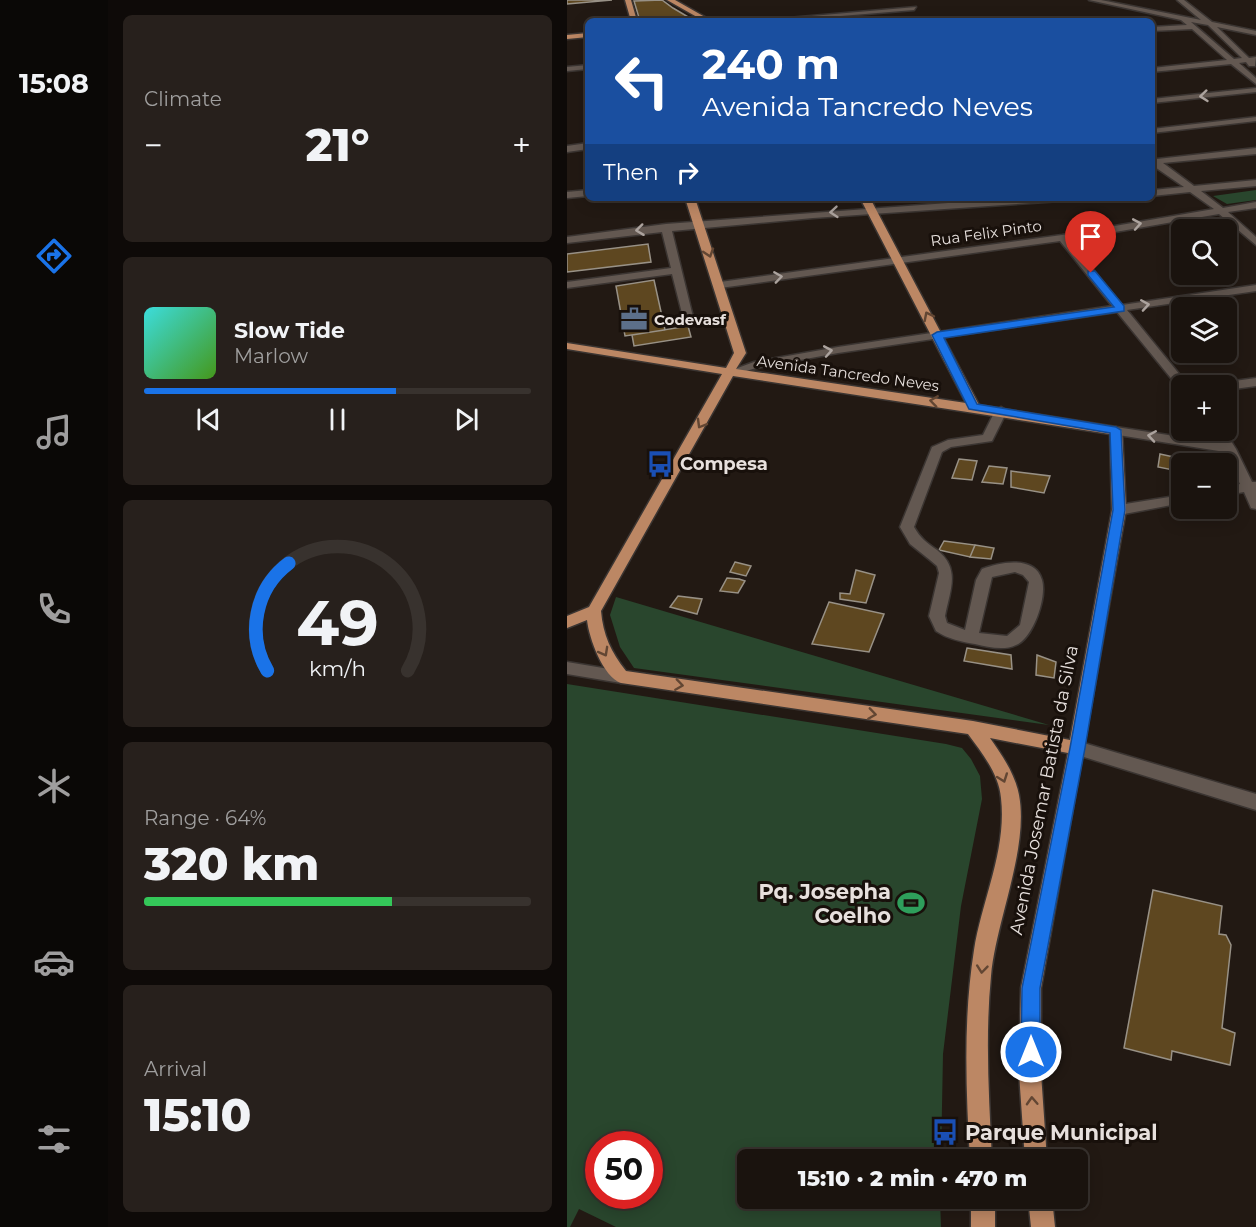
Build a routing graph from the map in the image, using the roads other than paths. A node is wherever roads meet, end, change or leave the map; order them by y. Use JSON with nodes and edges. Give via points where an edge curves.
{"nodes":[{"id":1,"x":628,"y":0,"type":"edge"},
{"id":2,"x":670,"y":0,"type":"edge"},
{"id":3,"x":913,"y":0,"type":"edge"},
{"id":4,"x":1092,"y":0,"type":"edge"},
{"id":5,"x":1138,"y":0,"type":"edge"},
{"id":6,"x":1180,"y":0,"type":"edge"},
{"id":7,"x":1128,"y":7,"type":"junction"},
{"id":8,"x":1192,"y":11,"type":"junction"},
{"id":9,"x":848,"y":14,"type":"edge"},
{"id":10,"x":1165,"y":15,"type":"junction"},
{"id":11,"x":633,"y":18,"type":"edge"},
{"id":12,"x":703,"y":18,"type":"edge"},
{"id":13,"x":795,"y":18,"type":"edge"},
{"id":14,"x":1184,"y":19,"type":"junction"},
{"id":15,"x":1212,"y":26,"type":"junction"},
{"id":16,"x":1195,"y":28,"type":"junction"},
{"id":17,"x":1155,"y":29,"type":"edge"},
{"id":18,"x":1256,"y":33,"type":"edge"},
{"id":19,"x":585,"y":35,"type":"edge"},
{"id":20,"x":567,"y":37,"type":"edge"},
{"id":21,"x":1252,"y":60,"type":"edge"},
{"id":22,"x":1230,"y":62,"type":"junction"},
{"id":23,"x":585,"y":67,"type":"edge"},
{"id":24,"x":1256,"y":68,"type":"edge"},
{"id":25,"x":567,"y":69,"type":"edge"},
{"id":26,"x":1155,"y":70,"type":"edge"},
{"id":27,"x":1256,"y":82,"type":"edge"},
{"id":28,"x":1256,"y":90,"type":"edge"},
{"id":29,"x":1155,"y":101,"type":"edge"},
{"id":30,"x":1254,"y":121,"type":"edge"},
{"id":31,"x":1155,"y":131,"type":"edge"},
{"id":32,"x":585,"y":138,"type":"edge"},
{"id":33,"x":567,"y":140,"type":"edge"},
{"id":34,"x":585,"y":146,"type":"edge"},
{"id":35,"x":567,"y":149,"type":"edge"},
{"id":36,"x":1256,"y":151,"type":"edge"},
{"id":37,"x":1155,"y":161,"type":"edge"},
{"id":38,"x":1155,"y":162,"type":"edge"},
{"id":39,"x":1256,"y":183,"type":"edge"},
{"id":40,"x":1193,"y":190,"type":"junction"},
{"id":41,"x":585,"y":193,"type":"edge"},
{"id":42,"x":1155,"y":193,"type":"edge"},
{"id":43,"x":567,"y":195,"type":"edge"},
{"id":44,"x":691,"y":201,"type":"edge"},
{"id":45,"x":867,"y":201,"type":"edge"},
{"id":46,"x":1008,"y":201,"type":"edge"},
{"id":47,"x":1256,"y":205,"type":"edge"},
{"id":48,"x":871,"y":209,"type":"junction"},
{"id":49,"x":1219,"y":209,"type":"junction"},
{"id":50,"x":699,"y":223,"type":"junction"},
{"id":51,"x":666,"y":227,"type":"junction"},
{"id":52,"x":1062,"y":238,"type":"junction"},
{"id":53,"x":567,"y":240,"type":"edge"},
{"id":54,"x":1256,"y":242,"type":"edge"},
{"id":55,"x":899,"y":261,"type":"junction"},
{"id":56,"x":676,"y":270,"type":"junction"},
{"id":57,"x":567,"y":285,"type":"edge"},
{"id":58,"x":720,"y":285,"type":"junction"},
{"id":59,"x":1256,"y":288,"type":"edge"},
{"id":60,"x":1121,"y":309,"type":"junction"},
{"id":61,"x":689,"y":321,"type":"dead end"},
{"id":62,"x":937,"y":335,"type":"junction"},
{"id":63,"x":567,"y":346,"type":"edge"},
{"id":64,"x":730,"y":373,"type":"junction"},
{"id":65,"x":1174,"y":375,"type":"edge"},
{"id":66,"x":1256,"y":382,"type":"edge"},
{"id":67,"x":1237,"y":385,"type":"edge"},
{"id":68,"x":973,"y":406,"type":"junction"},
{"id":69,"x":1001,"y":411,"type":"junction"},
{"id":70,"x":1116,"y":430,"type":"junction"},
{"id":71,"x":1225,"y":441,"type":"edge"},
{"id":72,"x":1230,"y":449,"type":"junction"},
{"id":73,"x":1252,"y":486,"type":"edge"},
{"id":74,"x":1237,"y":489,"type":"edge"},
{"id":75,"x":1171,"y":501,"type":"edge"},
{"id":76,"x":1256,"y":505,"type":"edge"},
{"id":77,"x":1119,"y":510,"type":"junction"},
{"id":78,"x":594,"y":611,"type":"junction"},
{"id":79,"x":567,"y":622,"type":"edge"},
{"id":80,"x":971,"y":637,"type":"junction"},
{"id":81,"x":567,"y":668,"type":"edge"},
{"id":82,"x":621,"y":677,"type":"junction"},
{"id":83,"x":973,"y":728,"type":"junction"},
{"id":84,"x":1077,"y":748,"type":"junction"},
{"id":85,"x":1256,"y":801,"type":"edge"},
{"id":86,"x":980,"y":1149,"type":"edge"},
{"id":87,"x":1035,"y":1149,"type":"edge"},
{"id":88,"x":983,"y":1209,"type":"edge"},
{"id":89,"x":1041,"y":1209,"type":"edge"},
{"id":90,"x":983,"y":1227,"type":"edge"},
{"id":91,"x":1043,"y":1227,"type":"edge"}],
"edges":[{"from":1,"to":11,"type":"main road"},
{"from":2,"to":12,"type":"main road"},
{"from":3,"to":9,"type":"street","via":[[915,11]]},
{"from":4,"to":7,"type":"street"},
{"from":5,"to":7,"type":"street"},
{"from":6,"to":8,"type":"street"},
{"from":7,"to":10,"type":"street"},
{"from":8,"to":10,"type":"street"},
{"from":8,"to":15,"type":"street"},
{"from":9,"to":13,"type":"street"},
{"from":10,"to":14,"type":"street"},
{"from":14,"to":15,"type":"street"},
{"from":14,"to":16,"type":"street"},
{"from":15,"to":16,"type":"street"},
{"from":15,"to":18,"type":"street"},
{"from":15,"to":21,"type":"street"},
{"from":16,"to":17,"type":"street"},
{"from":16,"to":22,"type":"street"},
{"from":19,"to":20,"type":"main road"},
{"from":21,"to":22,"type":"street"},
{"from":21,"to":24,"type":"street"},
{"from":22,"to":26,"type":"street"},
{"from":22,"to":27,"type":"street"},
{"from":23,"to":25,"type":"street"},
{"from":28,"to":29,"type":"street","one_way":true},
{"from":30,"to":31,"type":"street"},
{"from":32,"to":33,"type":"street"},
{"from":34,"to":35,"type":"street"},
{"from":36,"to":37,"type":"street"},
{"from":38,"to":40,"type":"street"},
{"from":39,"to":40,"type":"street"},
{"from":40,"to":42,"type":"street"},
{"from":40,"to":49,"type":"street"},
{"from":41,"to":43,"type":"street"},
{"from":44,"to":50,"type":"main road"},
{"from":45,"to":48,"type":"main road"},
{"from":46,"to":48,"type":"street"},
{"from":47,"to":49,"type":"street","name":"Rua Felix Pinto"},
{"from":48,"to":50,"type":"street","one_way":true},
{"from":48,"to":55,"type":"main road"},
{"from":52,"to":49,"type":"street","name":"Rua Felix Pinto","one_way":true},
{"from":49,"to":54,"type":"street"},
{"from":50,"to":51,"type":"street"},
{"from":50,"to":58,"type":"main road","one_way":true},
{"from":51,"to":53,"type":"street","one_way":true},
{"from":51,"to":56,"type":"street"},
{"from":52,"to":55,"type":"street","name":"Rua Felix Pinto"},
{"from":52,"to":60,"type":"street"},
{"from":58,"to":55,"type":"street","name":"Rua Felix Pinto","one_way":true},
{"from":62,"to":55,"type":"main road","one_way":true},
{"from":56,"to":57,"type":"street"},
{"from":56,"to":61,"type":"street"},
{"from":58,"to":64,"type":"main road","via":[[740,353]]},
{"from":60,"to":59,"type":"street","one_way":true},
{"from":60,"to":62,"type":"street"},
{"from":60,"to":65,"type":"street"},
{"from":64,"to":62,"type":"street","one_way":true,"via":[[754,365]]},
{"from":62,"to":68,"type":"main road"},
{"from":63,"to":64,"type":"main road","name":"Avenida Tancredo Neves"},
{"from":68,"to":64,"type":"main road","name":"Avenida Tancredo Neves","one_way":true},
{"from":64,"to":78,"type":"main road","one_way":true},
{"from":66,"to":67,"type":"street"},
{"from":68,"to":69,"type":"main road","name":"Avenida Tancredo Neves"},
{"from":69,"to":70,"type":"main road","name":"Avenida Tancredo Neves"},
{"from":69,"to":80,"type":"street","via":[[988,438],[946,444],[936,450],[907,527],[915,541],[943,564],[938,623]]},
{"from":72,"to":70,"type":"street","name":"Avenida Tancredo Neves","one_way":true},
{"from":70,"to":77,"type":"main road","name":"Avenida Josemar Batista da Silva"},
{"from":71,"to":72,"type":"street"},
{"from":72,"to":73,"type":"street"},
{"from":73,"to":74,"type":"street"},
{"from":73,"to":76,"type":"street"},
{"from":75,"to":77,"type":"street"},
{"from":77,"to":84,"type":"main road","name":"Avenida Josemar Batista da Silva"},
{"from":78,"to":79,"type":"main road"},
{"from":78,"to":82,"type":"main road","one_way":true,"via":[[595,634]]},
{"from":80,"to":80,"type":"street","via":[[987,573],[1006,567],[1031,572],[1036,582],[1025,630],[1018,638],[1008,642]]},
{"from":81,"to":82,"type":"street"},
{"from":82,"to":83,"type":"main road","one_way":true},
{"from":83,"to":84,"type":"main road"},
{"from":83,"to":86,"type":"main road","one_way":true,"via":[[997,763],[1010,796],[1009,832],[984,948],[977,1013]]},
{"from":84,"to":85,"type":"street"},
{"from":87,"to":84,"type":"main road","name":"Avenida Josemar Batista da Silva","one_way":true,"via":[[1030,1073],[1031,988]]},
{"from":88,"to":90,"type":"main road"},
{"from":89,"to":91,"type":"main road"}]}
